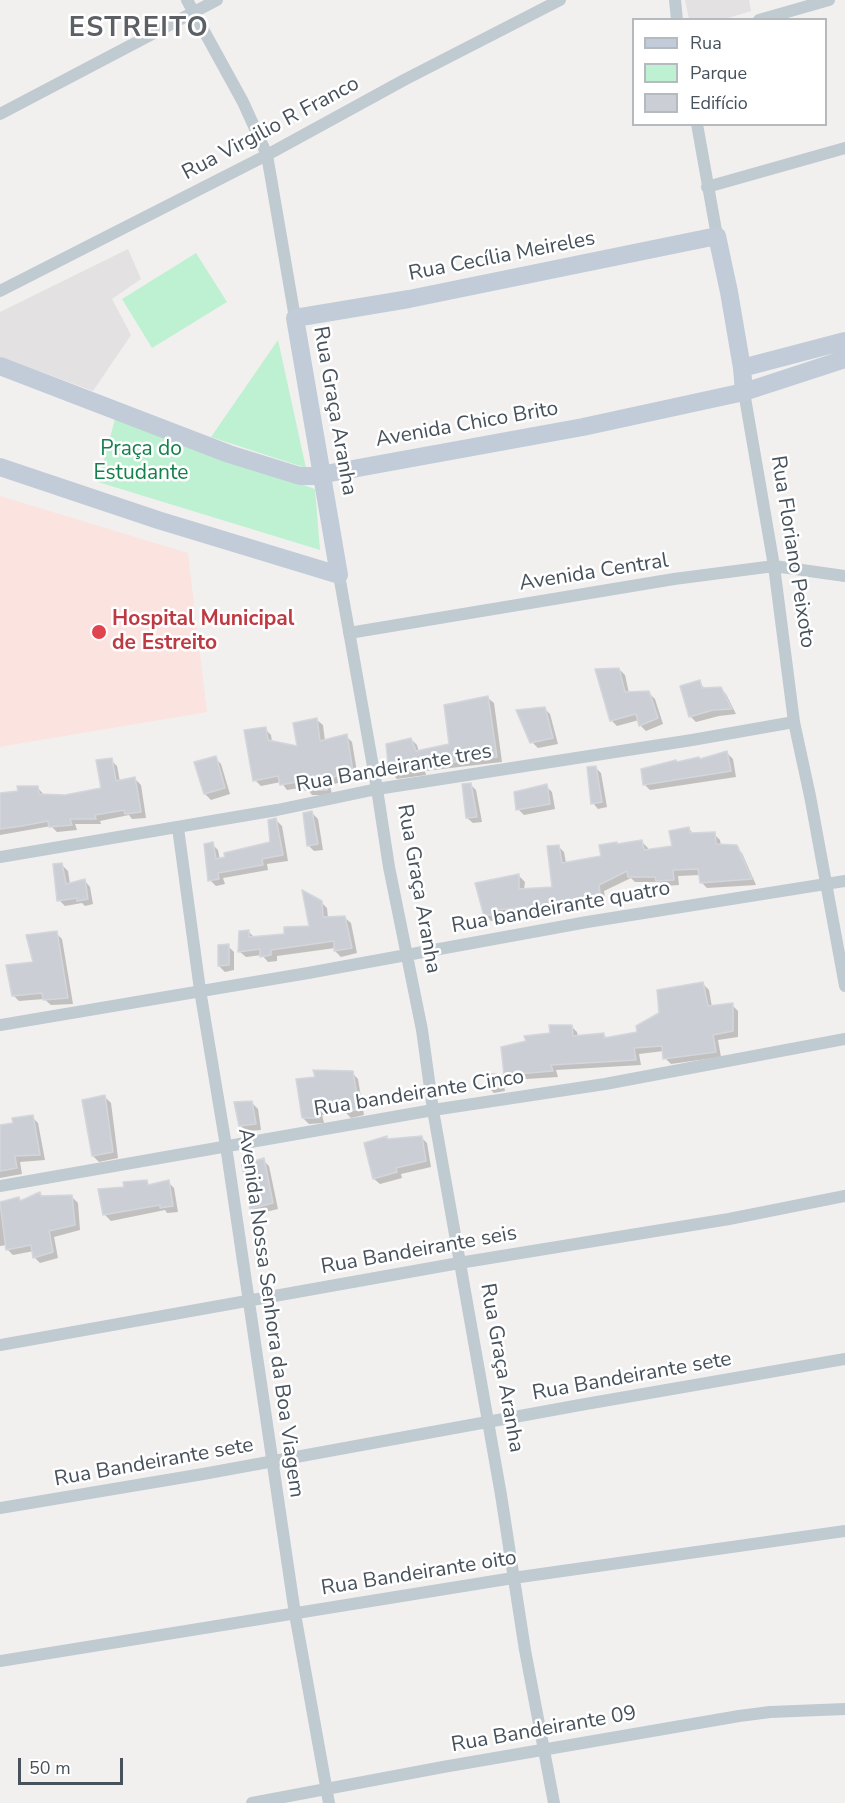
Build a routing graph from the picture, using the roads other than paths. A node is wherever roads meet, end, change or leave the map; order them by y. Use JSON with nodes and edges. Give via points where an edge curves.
{"nodes":[{"id":1,"x":218,"y":0,"type":"edge"},
{"id":2,"x":560,"y":0,"type":"edge"},
{"id":3,"x":675,"y":0,"type":"edge"},
{"id":4,"x":829,"y":0,"type":"edge"},
{"id":5,"x":190,"y":6,"type":"edge"},
{"id":6,"x":677,"y":18,"type":"edge"},
{"id":7,"x":766,"y":18,"type":"edge"},
{"id":8,"x":0,"y":114,"type":"edge"},
{"id":9,"x":697,"y":126,"type":"edge"},
{"id":10,"x":845,"y":148,"type":"edge"},
{"id":11,"x":267,"y":154,"type":"junction"},
{"id":12,"x":707,"y":187,"type":"junction"},
{"id":13,"x":717,"y":236,"type":"junction"},
{"id":14,"x":0,"y":291,"type":"edge"},
{"id":15,"x":296,"y":318,"type":"junction"},
{"id":16,"x":845,"y":341,"type":"edge"},
{"id":17,"x":845,"y":359,"type":"edge"},
{"id":18,"x":0,"y":366,"type":"edge"},
{"id":19,"x":742,"y":369,"type":"junction"},
{"id":20,"x":744,"y":392,"type":"junction"},
{"id":21,"x":0,"y":467,"type":"edge"},
{"id":22,"x":322,"y":474,"type":"junction"},
{"id":23,"x":774,"y":566,"type":"junction"},
{"id":24,"x":339,"y":575,"type":"junction"},
{"id":25,"x":845,"y":576,"type":"edge"},
{"id":26,"x":350,"y":633,"type":"junction"},
{"id":27,"x":794,"y":722,"type":"junction"},
{"id":28,"x":377,"y":789,"type":"junction"},
{"id":29,"x":178,"y":828,"type":"junction"},
{"id":30,"x":0,"y":857,"type":"edge"},
{"id":31,"x":845,"y":881,"type":"edge"},
{"id":32,"x":826,"y":884,"type":"junction"},
{"id":33,"x":406,"y":954,"type":"junction"},
{"id":34,"x":845,"y":986,"type":"edge"},
{"id":35,"x":200,"y":990,"type":"junction"},
{"id":36,"x":0,"y":1025,"type":"edge"},
{"id":37,"x":845,"y":1039,"type":"edge"},
{"id":38,"x":432,"y":1110,"type":"junction"},
{"id":39,"x":226,"y":1146,"type":"junction"},
{"id":40,"x":0,"y":1186,"type":"edge"},
{"id":41,"x":845,"y":1196,"type":"edge"},
{"id":42,"x":459,"y":1263,"type":"junction"},
{"id":43,"x":248,"y":1302,"type":"junction"},
{"id":44,"x":0,"y":1345,"type":"edge"},
{"id":45,"x":845,"y":1359,"type":"edge"},
{"id":46,"x":488,"y":1422,"type":"junction"},
{"id":47,"x":273,"y":1462,"type":"junction"},
{"id":48,"x":0,"y":1508,"type":"edge"},
{"id":49,"x":845,"y":1532,"type":"edge"},
{"id":50,"x":513,"y":1578,"type":"junction"},
{"id":51,"x":295,"y":1614,"type":"junction"},
{"id":52,"x":0,"y":1662,"type":"edge"},
{"id":53,"x":845,"y":1709,"type":"edge"},
{"id":54,"x":544,"y":1749,"type":"junction"},
{"id":55,"x":327,"y":1788,"type":"junction"},
{"id":56,"x":252,"y":1803,"type":"edge"},
{"id":57,"x":329,"y":1803,"type":"edge"},
{"id":58,"x":554,"y":1803,"type":"edge"}],
"edges":[{"from":1,"to":5,"type":"street"},
{"from":2,"to":11,"type":"street","name":"Rua Virgilio R Franco"},
{"from":3,"to":6,"type":"street"},
{"from":4,"to":7,"type":"street"},
{"from":5,"to":8,"type":"street"},
{"from":5,"to":11,"type":"street","name":"Rua Graça Aranha"},
{"from":9,"to":12,"type":"street","name":"Rua Floriano Peixoto"},
{"from":10,"to":12,"type":"street"},
{"from":11,"to":14,"type":"street","name":"Rua Virgilio R Franco"},
{"from":11,"to":15,"type":"street","name":"Rua Graça Aranha"},
{"from":12,"to":13,"type":"street","name":"Rua Floriano Peixoto"},
{"from":13,"to":15,"type":"main road","name":"Rua Cecília Meireles"},
{"from":13,"to":19,"type":"main road","name":"Rua Floriano Peixoto"},
{"from":15,"to":22,"type":"main road","name":"Rua Graça Aranha"},
{"from":16,"to":19,"type":"main road"},
{"from":17,"to":20,"type":"main road","name":"Avenida Chico Brito"},
{"from":18,"to":22,"type":"main road","name":"Avenida Chico Brito","via":[[229,454],[300,476]]},
{"from":19,"to":20,"type":"main road","name":"Rua Floriano Peixoto"},
{"from":20,"to":22,"type":"main road","name":"Avenida Chico Brito","via":[[583,427]]},
{"from":20,"to":23,"type":"street","name":"Rua Floriano Peixoto"},
{"from":21,"to":24,"type":"main road"},
{"from":22,"to":24,"type":"main road","name":"Rua Graça Aranha"},
{"from":23,"to":25,"type":"street","name":"Avenida Central"},
{"from":23,"to":26,"type":"street","name":"Avenida Central"},
{"from":23,"to":27,"type":"street","name":"Rua Floriano Peixoto"},
{"from":24,"to":26,"type":"street","name":"Rua Graça Aranha"},
{"from":26,"to":28,"type":"street","name":"Rua Graça Aranha"},
{"from":27,"to":28,"type":"street","name":"Rua Bandeirante tres"},
{"from":27,"to":32,"type":"street","name":"Rua Floriano Peixoto"},
{"from":28,"to":29,"type":"street","name":"Rua Bandeirante tres"},
{"from":28,"to":33,"type":"street","name":"Rua Graça Aranha"},
{"from":29,"to":30,"type":"street","name":"Rua Bandeirante tres"},
{"from":29,"to":35,"type":"street","name":"Avenida Nossa Senhora da Boa Viagem"},
{"from":31,"to":32,"type":"street","name":"Rua bandeirante quatro"},
{"from":32,"to":33,"type":"street","name":"Rua bandeirante quatro"},
{"from":32,"to":34,"type":"street","name":"Rua Floriano Peixoto"},
{"from":33,"to":35,"type":"street","name":"Rua bandeirante quatro"},
{"from":33,"to":38,"type":"street","name":"Rua Graça Aranha","via":[[422,1030]]},
{"from":35,"to":36,"type":"street","name":"Rua bandeirante quatro"},
{"from":35,"to":39,"type":"street","name":"Avenida Nossa Senhora da Boa Viagem"},
{"from":37,"to":38,"type":"street","name":"Rua bandeirante Cinco","via":[[605,1084]]},
{"from":38,"to":39,"type":"street","name":"Rua bandeirante Cinco"},
{"from":38,"to":42,"type":"street","name":"Rua Graça Aranha"},
{"from":39,"to":40,"type":"street","name":"Rua bandeirante Cinco"},
{"from":39,"to":43,"type":"street","name":"Avenida Nossa Senhora da Boa Viagem"},
{"from":41,"to":42,"type":"street","name":"Rua Bandeirante seis"},
{"from":42,"to":43,"type":"street","name":"Rua Bandeirante seis"},
{"from":42,"to":46,"type":"street","name":"Rua Graça Aranha"},
{"from":43,"to":44,"type":"street","name":"Rua Bandeirante seis"},
{"from":43,"to":47,"type":"street","name":"Avenida Nossa Senhora da Boa Viagem"},
{"from":45,"to":46,"type":"street","name":"Rua Bandeirante sete"},
{"from":46,"to":47,"type":"street","name":"Rua Bandeirante sete"},
{"from":46,"to":50,"type":"street","name":"Rua Graça Aranha"},
{"from":47,"to":48,"type":"street","name":"Rua Bandeirante sete"},
{"from":47,"to":51,"type":"street","name":"Avenida Nossa Senhora da Boa Viagem"},
{"from":49,"to":50,"type":"street","name":"Rua Bandeirante oito"},
{"from":50,"to":51,"type":"street","name":"Rua Bandeirante oito"},
{"from":50,"to":54,"type":"street","name":"Rua Graça Aranha"},
{"from":51,"to":52,"type":"street","name":"Rua Bandeirante oito"},
{"from":51,"to":55,"type":"street","name":"Avenida Nossa Senhora da Boa Viagem"},
{"from":53,"to":54,"type":"street","name":"Rua Bandeirante 09","via":[[770,1712]]},
{"from":54,"to":55,"type":"street","name":"Rua Bandeirante 09"},
{"from":54,"to":58,"type":"street","name":"Rua Graça Aranha"},
{"from":55,"to":56,"type":"street","name":"Rua Bandeirante 09"},
{"from":55,"to":57,"type":"street","name":"Avenida Nossa Senhora da Boa Viagem"}]}
